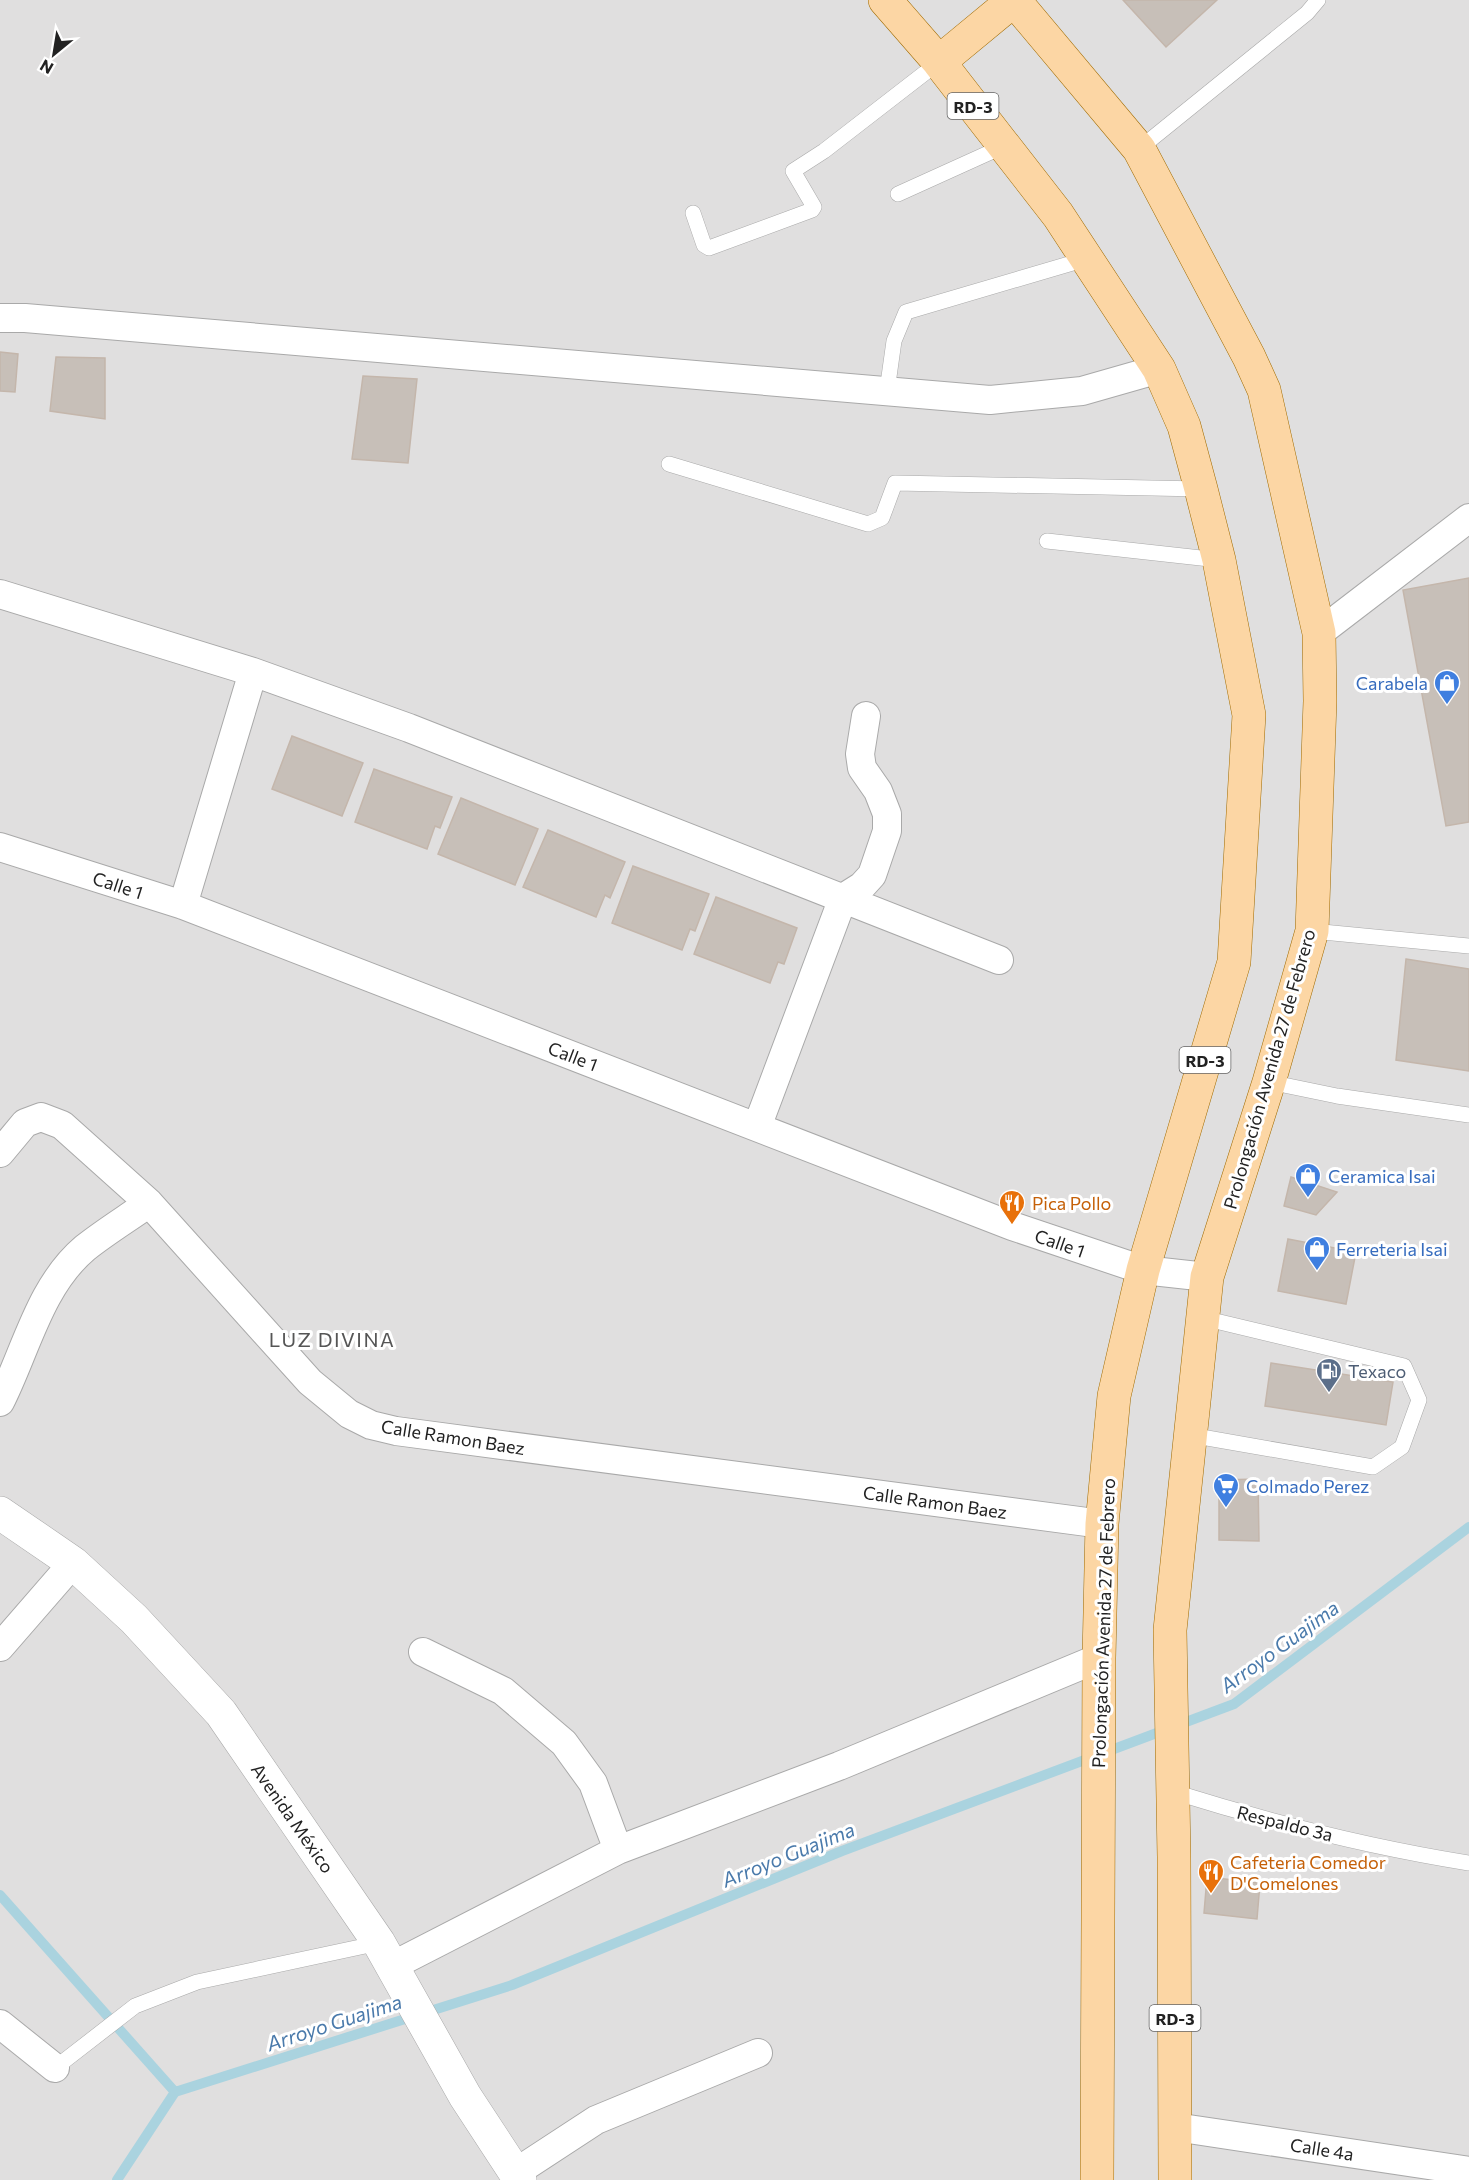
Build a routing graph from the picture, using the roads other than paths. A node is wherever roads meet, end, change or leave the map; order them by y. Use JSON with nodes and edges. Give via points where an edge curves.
{"nodes":[{"id":1,"x":885,"y":0,"type":"edge"},
{"id":2,"x":1014,"y":0,"type":"edge"},
{"id":3,"x":1318,"y":0,"type":"edge"},
{"id":4,"x":939,"y":62,"type":"junction"},
{"id":5,"x":1004,"y":147,"type":"junction"},
{"id":6,"x":1139,"y":149,"type":"junction"},
{"id":7,"x":898,"y":194,"type":"dead end"},
{"id":8,"x":693,"y":213,"type":"dead end"},
{"id":9,"x":1086,"y":259,"type":"junction"},
{"id":10,"x":0,"y":318,"type":"edge"},
{"id":11,"x":1159,"y":369,"type":"junction"},
{"id":12,"x":886,"y":391,"type":"junction"},
{"id":13,"x":669,"y":464,"type":"dead end"},
{"id":14,"x":1201,"y":489,"type":"junction"},
{"id":15,"x":1469,"y":518,"type":"edge"},
{"id":16,"x":1047,"y":542,"type":"dead end"},
{"id":17,"x":1219,"y":560,"type":"junction"},
{"id":18,"x":0,"y":594,"type":"edge"},
{"id":19,"x":1319,"y":633,"type":"junction"},
{"id":20,"x":253,"y":672,"type":"junction"},
{"id":21,"x":866,"y":716,"type":"dead end"},
{"id":22,"x":0,"y":847,"type":"edge"},
{"id":23,"x":843,"y":898,"type":"junction"},
{"id":24,"x":183,"y":905,"type":"junction"},
{"id":25,"x":1312,"y":931,"type":"junction"},
{"id":26,"x":1469,"y":946,"type":"edge"},
{"id":27,"x":999,"y":960,"type":"dead end"},
{"id":28,"x":1269,"y":1082,"type":"junction"},
{"id":29,"x":1469,"y":1115,"type":"edge"},
{"id":30,"x":757,"y":1127,"type":"junction"},
{"id":31,"x":0,"y":1153,"type":"edge"},
{"id":32,"x":149,"y":1203,"type":"junction"},
{"id":33,"x":1143,"y":1270,"type":"junction"},
{"id":34,"x":1207,"y":1277,"type":"junction"},
{"id":35,"x":1203,"y":1318,"type":"junction"},
{"id":36,"x":0,"y":1402,"type":"edge"},
{"id":37,"x":1190,"y":1435,"type":"junction"},
{"id":38,"x":0,"y":1513,"type":"edge"},
{"id":39,"x":1102,"y":1524,"type":"junction"},
{"id":40,"x":73,"y":1563,"type":"junction"},
{"id":41,"x":0,"y":1647,"type":"edge"},
{"id":42,"x":423,"y":1652,"type":"dead end"},
{"id":43,"x":1099,"y":1658,"type":"junction"},
{"id":44,"x":1173,"y":1792,"type":"junction"},
{"id":45,"x":618,"y":1850,"type":"junction"},
{"id":46,"x":1469,"y":1863,"type":"edge"},
{"id":47,"x":386,"y":1954,"type":"junction"},
{"id":48,"x":0,"y":2024,"type":"edge"},
{"id":49,"x":758,"y":2053,"type":"dead end"},
{"id":50,"x":55,"y":2068,"type":"joint"},
{"id":51,"x":1175,"y":2127,"type":"junction"},
{"id":52,"x":1469,"y":2170,"type":"edge"},
{"id":53,"x":518,"y":2176,"type":"edge"},
{"id":54,"x":1097,"y":2180,"type":"edge"},
{"id":55,"x":1176,"y":2180,"type":"edge"}],
"edges":[{"from":1,"to":4,"type":"main road","name":"Prolongación Avenida 27 de Febrero","number":"RD-3"},
{"from":2,"to":4,"type":"main road"},
{"from":2,"to":6,"type":"main road","name":"Prolongación Avenida 27 de Febrero","number":"RD-3"},
{"from":3,"to":6,"type":"lane","via":[[1308,13]]},
{"from":4,"to":5,"type":"main road","name":"Prolongación Avenida 27 de Febrero","number":"RD-3"},
{"from":4,"to":8,"type":"lane","via":[[793,171],[813,210],[709,248],[704,245]]},
{"from":5,"to":7,"type":"lane"},
{"from":5,"to":9,"type":"main road","name":"Prolongación Avenida 27 de Febrero","number":"RD-3","via":[[1058,215]]},
{"from":6,"to":19,"type":"main road","name":"Prolongación Avenida 27 de Febrero","number":"RD-3","via":[[1264,390]]},
{"from":9,"to":11,"type":"main road","name":"Prolongación Avenida 27 de Febrero","number":"RD-3"},
{"from":9,"to":12,"type":"lane","via":[[906,312],[894,341]]},
{"from":10,"to":12,"type":"street"},
{"from":11,"to":12,"type":"street","via":[[1082,391],[990,400]]},
{"from":11,"to":14,"type":"main road","name":"Prolongación Avenida 27 de Febrero","number":"RD-3","via":[[1184,426]]},
{"from":13,"to":14,"type":"lane","via":[[868,524],[882,518],[895,483]]},
{"from":14,"to":17,"type":"main road","name":"Prolongación Avenida 27 de Febrero","number":"RD-3"},
{"from":15,"to":19,"type":"street"},
{"from":16,"to":17,"type":"lane"},
{"from":17,"to":33,"type":"main road","name":"Prolongación Avenida 27 de Febrero","number":"RD-3","via":[[1249,715],[1234,962]]},
{"from":18,"to":20,"type":"street"},
{"from":19,"to":25,"type":"main road","name":"Prolongación Avenida 27 de Febrero","number":"RD-3"},
{"from":20,"to":23,"type":"street","via":[[410,728]]},
{"from":20,"to":24,"type":"street"},
{"from":21,"to":23,"type":"street","via":[[860,754],[862,768],[888,814],[887,831],[872,876]]},
{"from":22,"to":24,"type":"street","name":"Calle 1"},
{"from":23,"to":27,"type":"street"},
{"from":23,"to":30,"type":"street"},
{"from":24,"to":30,"type":"street","name":"Calle 1"},
{"from":25,"to":26,"type":"lane"},
{"from":25,"to":28,"type":"main road","name":"Prolongación Avenida 27 de Febrero","number":"RD-3"},
{"from":28,"to":29,"type":"lane"},
{"from":28,"to":34,"type":"main road","name":"Prolongación Avenida 27 de Febrero","number":"RD-3"},
{"from":30,"to":33,"type":"street","name":"Calle 1","via":[[1012,1226]]},
{"from":31,"to":32,"type":"street","name":"Calle Ramon Baez","via":[[25,1123],[41,1118],[51,1121],[62,1125]]},
{"from":32,"to":36,"type":"street","via":[[84,1249],[61,1275],[43,1301]]},
{"from":32,"to":39,"type":"street","name":"Calle Ramon Baez","via":[[310,1382],[350,1414],[371,1425]]},
{"from":33,"to":34,"type":"street","name":"Calle 1"},
{"from":33,"to":39,"type":"main road","name":"Prolongación Avenida 27 de Febrero","number":"RD-3","via":[[1114,1396]]},
{"from":34,"to":35,"type":"main road","name":"Prolongación Avenida 27 de Febrero","number":"RD-3"},
{"from":35,"to":37,"type":"main road","name":"Prolongación Avenida 27 de Febrero","number":"RD-3"},
{"from":35,"to":37,"type":"lane","via":[[1404,1366],[1419,1400],[1402,1447],[1372,1467]]},
{"from":37,"to":44,"type":"main road","name":"Prolongación Avenida 27 de Febrero","number":"RD-3","via":[[1170,1630]]},
{"from":38,"to":40,"type":"street","name":"Avenida México"},
{"from":39,"to":43,"type":"main road","name":"Prolongación Avenida 27 de Febrero","number":"RD-3"},
{"from":40,"to":41,"type":"street"},
{"from":40,"to":47,"type":"street","name":"Avenida México","via":[[134,1619],[221,1713]]},
{"from":42,"to":45,"type":"street","via":[[502,1691],[564,1743],[593,1783]]},
{"from":43,"to":45,"type":"street","via":[[839,1766]]},
{"from":43,"to":54,"type":"main road","name":"Prolongación Avenida 27 de Febrero","number":"RD-3"},
{"from":44,"to":46,"type":"lane","name":"Respaldo 3a","via":[[1269,1820]]},
{"from":44,"to":51,"type":"main road","name":"Prolongación Avenida 27 de Febrero","number":"RD-3"},
{"from":45,"to":47,"type":"street"},
{"from":47,"to":50,"type":"lane","via":[[197,1982],[135,2006]]},
{"from":47,"to":53,"type":"street","name":"Avenida México","via":[[465,2096]]},
{"from":48,"to":50,"type":"street"},
{"from":49,"to":53,"type":"street","via":[[596,2120]]},
{"from":51,"to":52,"type":"street","name":"Calle 4a"},
{"from":51,"to":55,"type":"main road","name":"Prolongación Avenida 27 de Febrero","number":"RD-3"}]}
